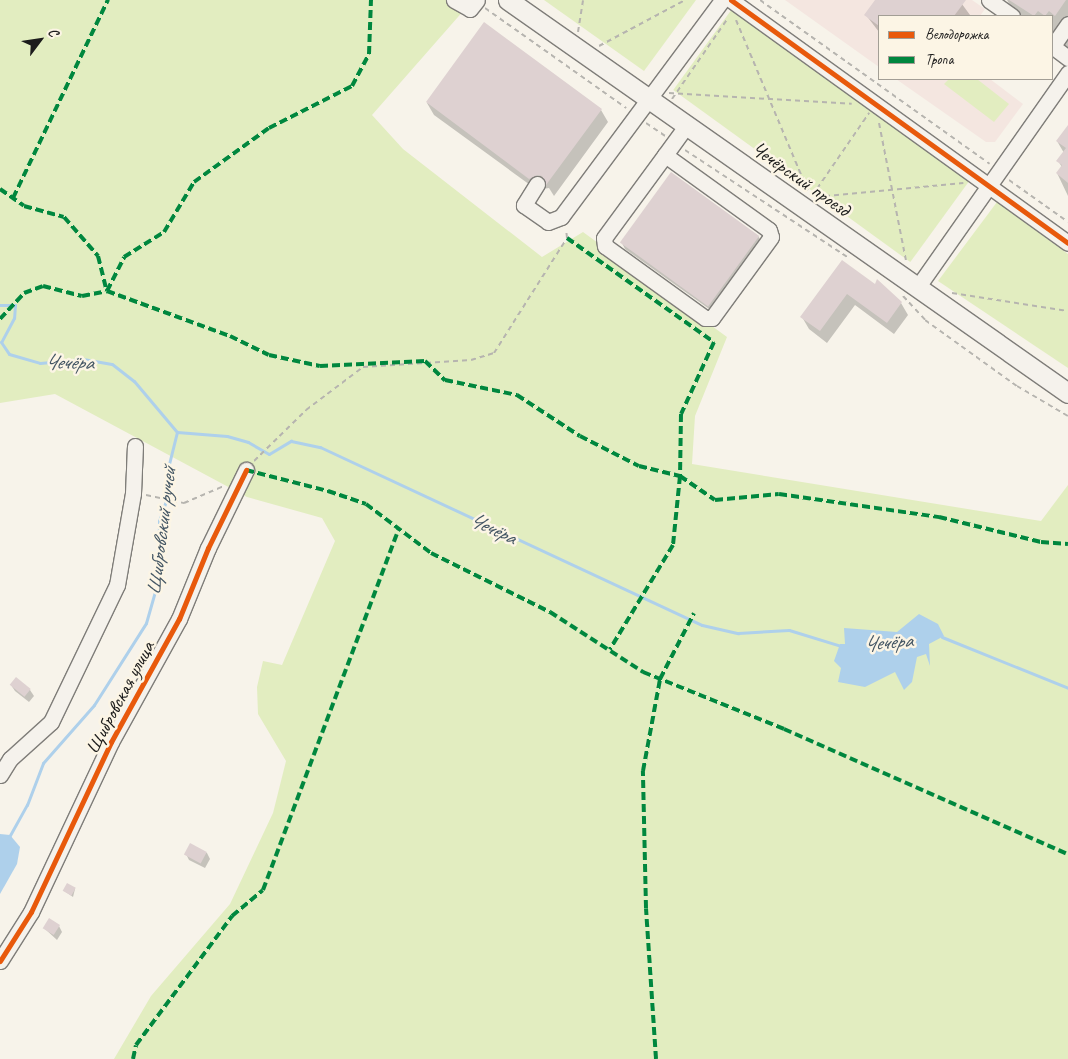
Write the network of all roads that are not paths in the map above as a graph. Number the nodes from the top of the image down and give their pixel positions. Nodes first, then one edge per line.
1 (454, 0) edge
2 (508, 0) edge
3 (722, 0) edge
4 (731, 0) edge
5 (989, 0) edge
6 (476, 1) edge
7 (1011, 15) edge
8 (1068, 24) edge
9 (1053, 45) edge
10 (1053, 47) edge
11 (1068, 58) edge
12 (1068, 73) edge
13 (648, 99) junction
14 (686, 126) junction
15 (670, 149) junction
16 (983, 182) junction
17 (537, 184) dead end
18 (1068, 243) edge
19 (909, 292) junction
20 (1068, 393) edge
21 (135, 446) dead end
22 (250, 465) road end
23 (0, 775) edge
24 (0, 961) edge

1 - 6 street
2 - 13 main road, Чечёрский проезд
3 - 13 street
4 - 16 street
5 - 7 street
8 - 9 street
10 - 11 street
12 - 16 street
13 - 14 main road, Чечёрский проезд
13 - 17 street
14 - 15 street
14 - 19 main road, Чечёрский проезд
15 - 15 street
16 - 18 street
16 - 19 street
19 - 20 main road, Чечёрский проезд
21 - 23 street
22 - 24 street, Щибровская улица

